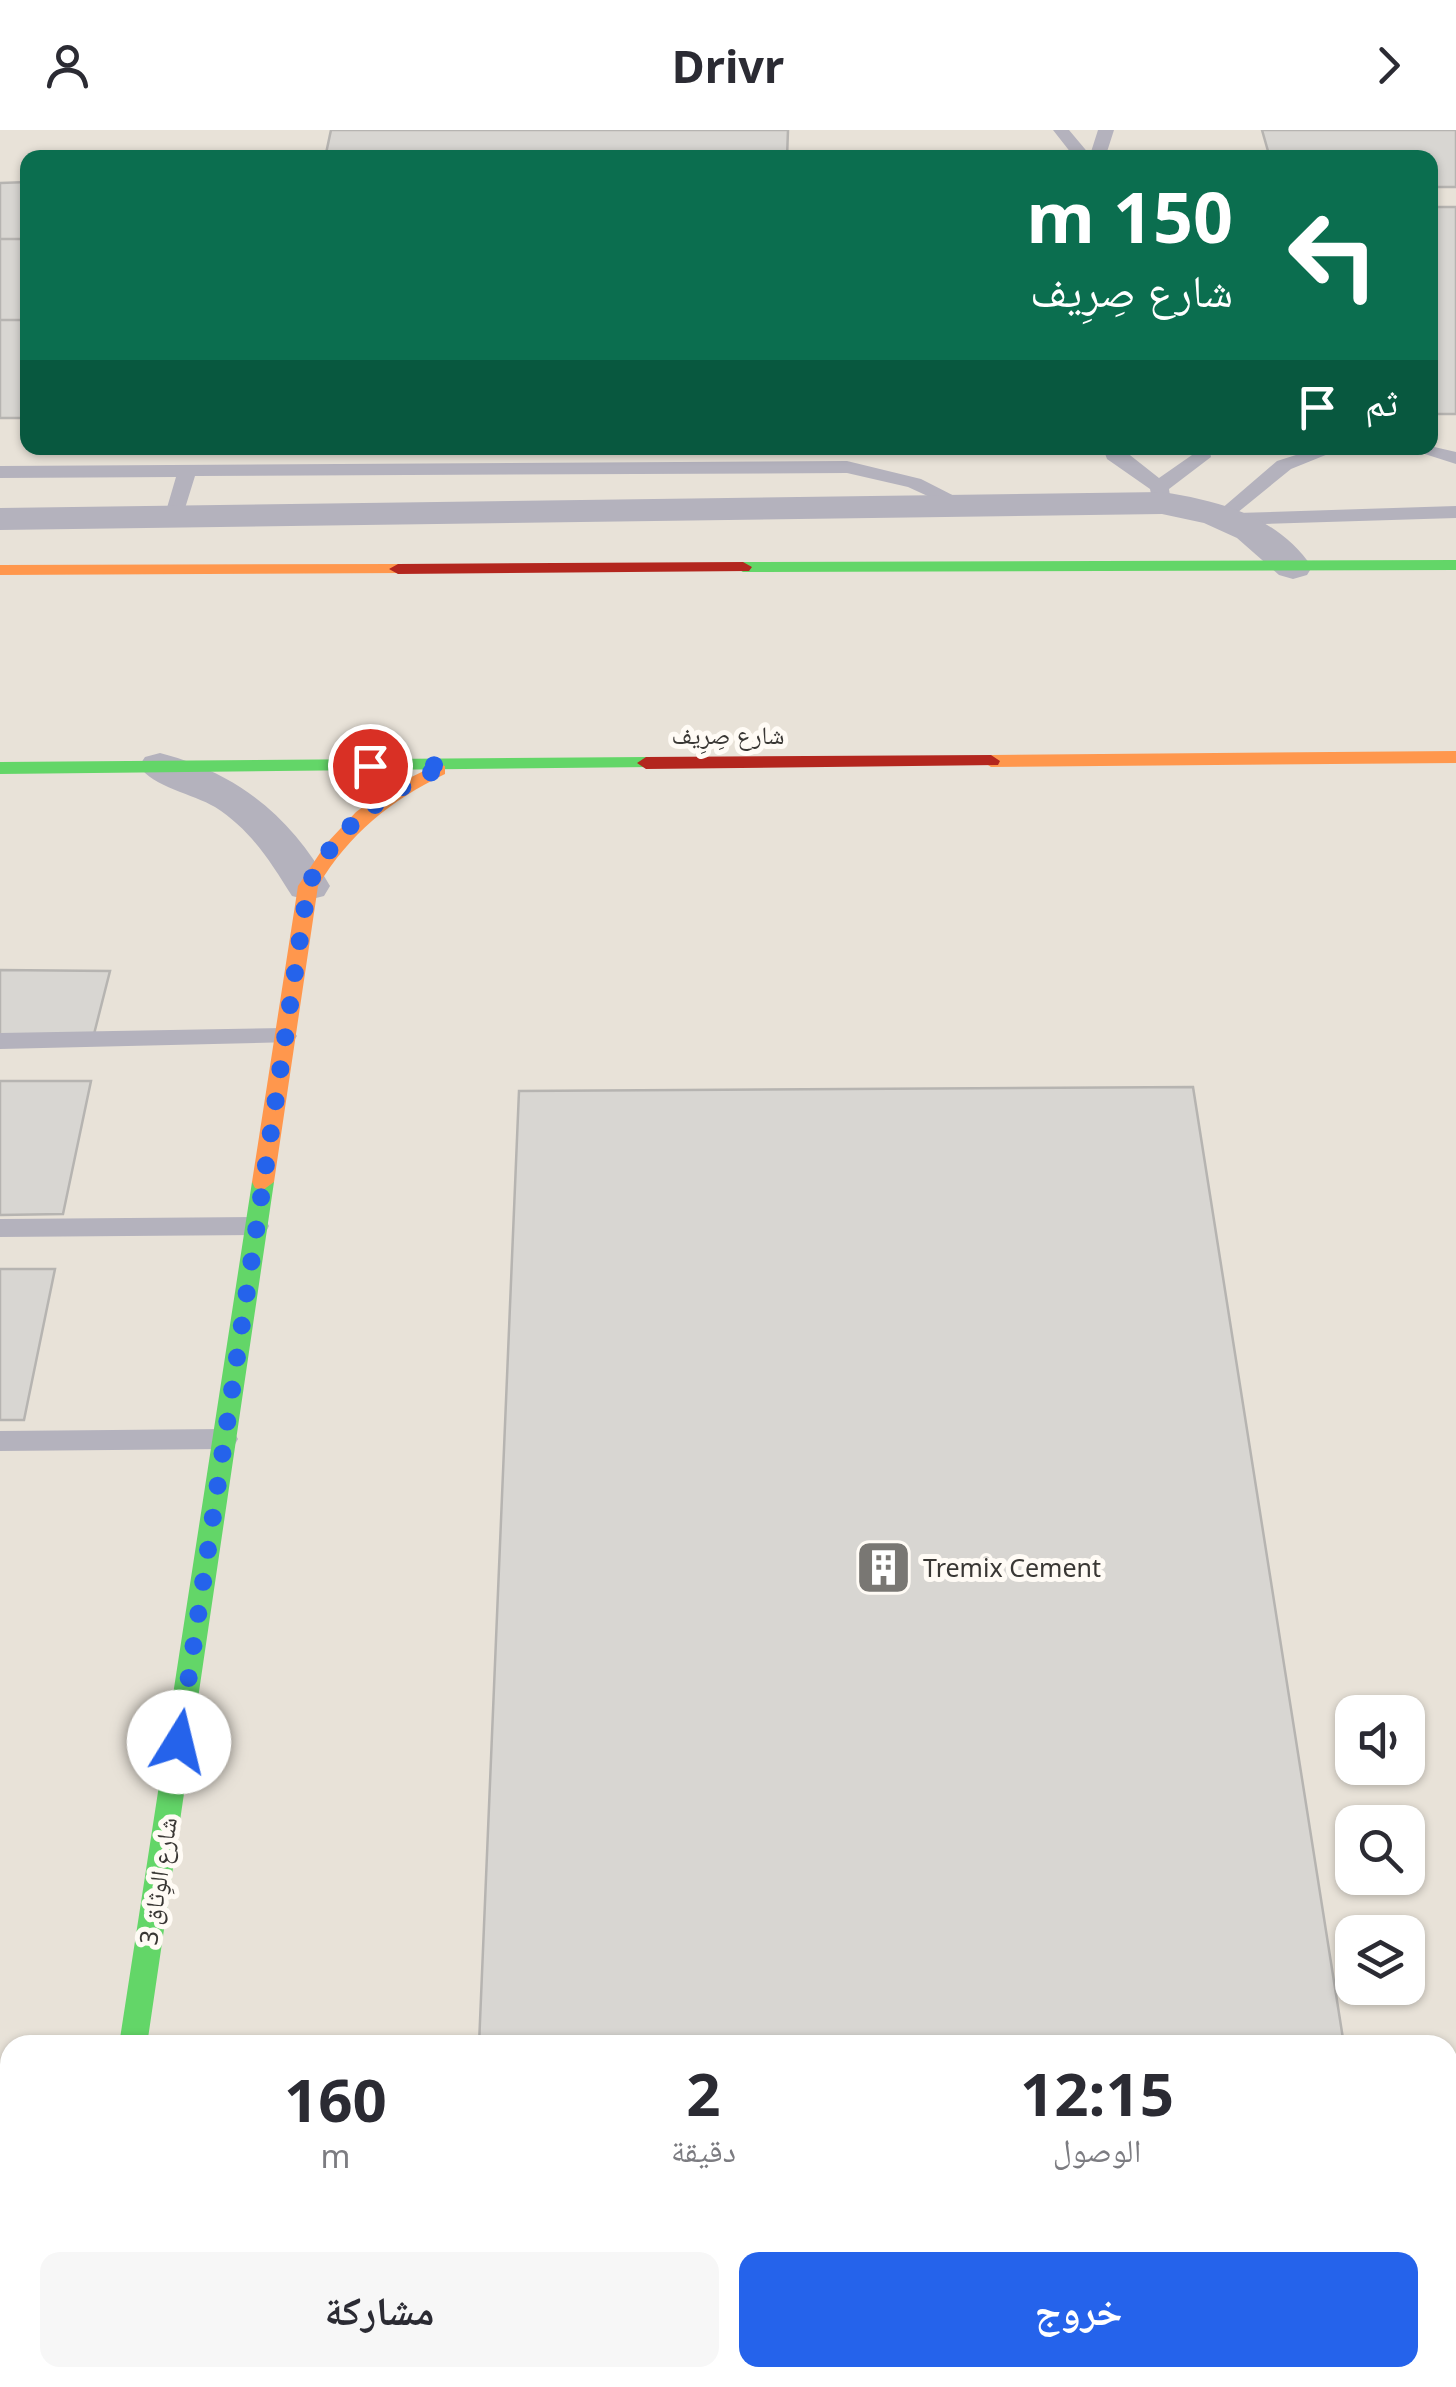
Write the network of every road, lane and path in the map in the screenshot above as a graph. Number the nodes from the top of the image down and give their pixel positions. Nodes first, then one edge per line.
1 (1061, 130) edge
2 (1077, 150) edge
3 (1114, 455) edge
4 (1202, 455) edge
5 (1313, 455) edge
6 (0, 472) edge
7 (188, 472) junction
8 (1160, 495) junction
9 (963, 505) junction
10 (1456, 512) edge
11 (1227, 517) junction
12 (173, 518) junction
13 (0, 519) edge
14 (1456, 565) edge
15 (1293, 567) junction
16 (0, 570) edge
17 (1456, 757) edge
18 (448, 765) junction
19 (160, 766) junction
20 (0, 768) edge
21 (308, 886) junction
22 (285, 1036) junction
23 (0, 1041) edge
24 (257, 1226) junction
25 (0, 1228) edge
26 (225, 1439) junction
27 (0, 1441) edge
28 (135, 2035) edge

1 - 2 lane
3 - 8 lane
4 - 8 lane
5 - 11 lane
6 - 7 lane
7 - 9 lane
7 - 12 lane
8 - 9 street
8 - 11 street
9 - 12 street
10 - 11 lane
11 - 15 street
12 - 13 street
14 - 15 street
15 - 16 street
17 - 18 street, شارع صِرِيف
18 - 19 street, شارع صِرِيف
18 - 21 street, شارع الوِثاق 3
19 - 20 street, شارع صِرِيف
19 - 21 street
21 - 22 street, شارع الوِثاق 3
22 - 23 lane
22 - 24 street, شارع الوِثاق 3
24 - 25 lane
24 - 26 street, شارع الوِثاق 3
26 - 27 lane
26 - 28 street, شارع الوِثاق 3

